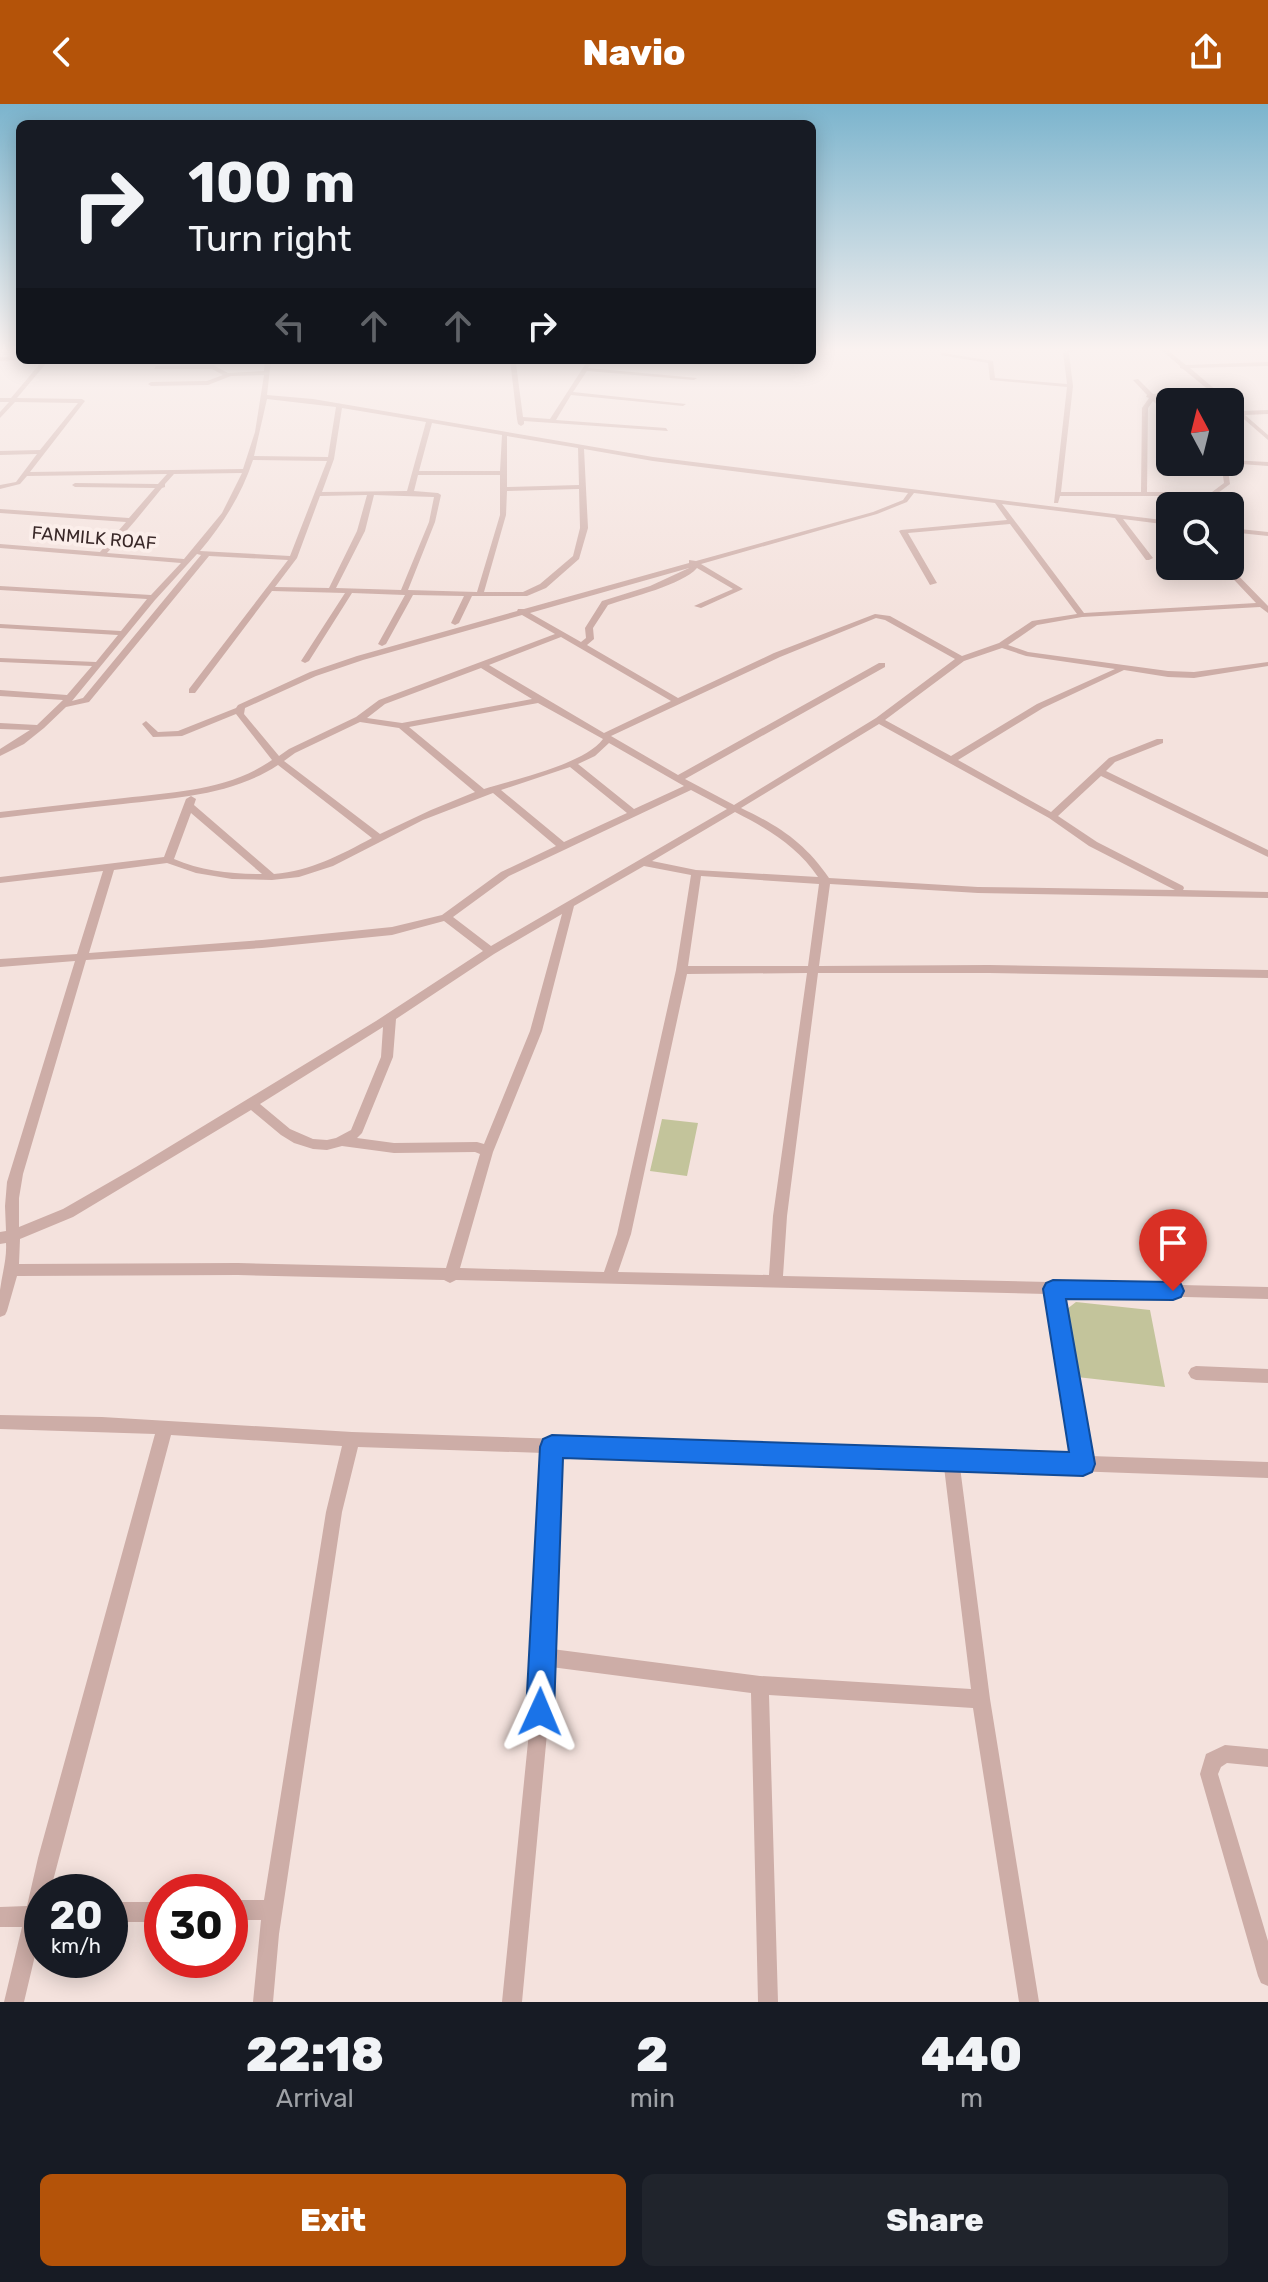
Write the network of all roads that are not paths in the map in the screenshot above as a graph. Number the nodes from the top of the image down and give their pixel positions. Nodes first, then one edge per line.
1 (53, 438) edge
2 (256, 438) edge
3 (334, 438) edge
4 (425, 438) edge
5 (504, 438) edge
6 (513, 438) edge
7 (1064, 438) edge
8 (1145, 438) edge
9 (522, 439) joint
10 (581, 448) junction
11 (42, 452) junction
12 (0, 453) edge
13 (250, 458) junction
14 (331, 459) junction
15 (1244, 463) edge
16 (1268, 464) edge
17 (246, 471) junction
18 (172, 472) junction
19 (417, 473) junction
20 (503, 473) junction
21 (26, 474) junction
22 (1226, 476) edge
23 (75, 485) dead end
24 (163, 486) junction
25 (0, 487) edge
26 (580, 487) junction
27 (503, 489) junction
28 (912, 492) junction
29 (371, 493) junction
30 (410, 493) junction
31 (318, 494) junction
32 (1057, 494) junction
33 (1144, 495) junction
34 (998, 503) junction
35 (1055, 509) junction
36 (0, 511) edge
37 (1117, 516) junction
38 (133, 520) junction
39 (1156, 521) edge
40 (1010, 522) junction
41 (1244, 531) edge
42 (1268, 534) edge
43 (0, 546) edge
44 (193, 553) junction
45 (207, 553) junction
46 (101, 555) junction
47 (293, 558) junction
48 (1149, 558) dead end
49 (184, 561) junction
50 (693, 564) junction
51 (1238, 580) edge
52 (933, 583) dead end
53 (0, 588) edge
54 (272, 589) junction
55 (331, 591) junction
56 (350, 591) junction
57 (406, 593) junction
58 (480, 594) junction
59 (468, 596) junction
60 (153, 597) junction
61 (698, 606) dead end
62 (1264, 608) edge
63 (521, 611) junction
64 (1082, 615) junction
65 (455, 623) dead end
66 (0, 626) edge
67 (122, 633) junction
68 (563, 634) junction
69 (382, 644) dead end
70 (582, 645) junction
71 (1002, 645) junction
72 (961, 659) junction
73 (0, 660) edge
74 (305, 661) dead end
75 (96, 664) junction
76 (1268, 664) edge
77 (483, 665) junction
78 (882, 665) dead end
79 (1122, 669) junction
80 (192, 691) dead end
81 (0, 693) edge
82 (538, 700) junction
83 (677, 701) junction
84 (64, 702) junction
85 (239, 710) junction
86 (359, 719) junction
87 (879, 720) junction
88 (146, 724) dead end
89 (0, 726) edge
90 (402, 726) junction
91 (38, 728) junction
92 (606, 737) junction
93 (1160, 741) dead end
94 (0, 753) edge
95 (277, 760) junction
96 (951, 760) junction
97 (571, 763) junction
98 (1099, 771) junction
99 (681, 777) junction
100 (691, 786) junction
101 (494, 789) junction
102 (192, 793) junction
103 (482, 793) junction
104 (189, 806) junction
105 (738, 807) junction
106 (633, 813) junction
107 (0, 815) edge
108 (1052, 816) junction
109 (379, 838) junction
110 (561, 845) junction
111 (1268, 854) edge
112 (168, 860) junction
113 (646, 863) junction
114 (109, 868) junction
115 (696, 873) junction
116 (272, 877) junction
117 (0, 880) edge
118 (825, 880) junction
119 (1187, 892) junction
120 (1268, 895) edge
121 (569, 906) junction
122 (446, 917) junction
123 (490, 951) junction
124 (80, 956) junction
125 (0, 963) edge
126 (682, 970) junction
127 (814, 970) junction
128 (1268, 974) edge
129 (390, 1017) junction
130 (251, 1102) junction
131 (341, 1141) junction
132 (487, 1152) junction
133 (7, 1237) edge
134 (11, 1270) junction
135 (450, 1277) junction
136 (609, 1277) junction
137 (776, 1280) junction
138 (1053, 1289) junction
139 (1268, 1293) edge
140 (0, 1311) edge
141 (1196, 1373) dead end
142 (1268, 1376) edge
143 (0, 1422) edge
144 (165, 1428) junction
145 (352, 1439) junction
146 (552, 1447) junction
147 (951, 1462) junction
148 (1083, 1464) junction
149 (1268, 1470) edge
150 (541, 1657) junction
151 (760, 1685) junction
152 (981, 1699) junction
153 (1268, 1758) edge
154 (49, 1874) edge
155 (248, 1910) edge
156 (273, 1910) junction
157 (24, 1916) edge
158 (0, 1917) edge
159 (24, 1966) edge
160 (1268, 1976) edge
161 (14, 2002) edge
162 (263, 2002) edge
163 (512, 2002) edge
164 (768, 2002) edge
165 (1029, 2002) edge

1 - 11 street
2 - 13 street
3 - 14 street
4 - 19 street
5 - 20 street
6 - 9 street
7 - 32 street
8 - 33 street
9 - 10 street
10 - 26 street
10 - 28 street
11 - 12 street
11 - 21 street
13 - 14 street
13 - 17 street
14 - 31 street
15 - 16 street
17 - 18 street
17 - 44 street
18 - 21 street
18 - 24 street
19 - 20 street
19 - 30 street
20 - 27 street
21 - 25 street
22 - 33 street
23 - 24 street
24 - 38 street
26 - 27 street
26 - 58 street
27 - 58 street
28 - 34 street
28 - 50 street
29 - 30 street
29 - 31 street
29 - 55 street
30 - 57 street
31 - 47 street
32 - 33 street
32 - 35 street
34 - 35 street
34 - 40 street
35 - 37 street
36 - 38 street
37 - 39 street
37 - 48 street
38 - 46 street
40 - 52 street
40 - 64 street
41 - 42 street
43 - 46 street, FANMILK ROAF
44 - 45 street
44 - 49 street
45 - 47 street
45 - 84 street
46 - 49 street, FANMILK ROAF
47 - 54 street
49 - 60 street
50 - 61 street
50 - 63 street
50 - 70 street
51 - 62 street
53 - 60 street
54 - 55 street
54 - 80 street
55 - 56 street
56 - 57 street
56 - 74 street
57 - 59 street
57 - 69 street
58 - 59 street
59 - 65 street
60 - 67 street
62 - 64 street
63 - 68 street
63 - 85 street
64 - 71 street
66 - 67 street
67 - 75 street
68 - 70 street
68 - 77 street
70 - 83 street
71 - 72 street
71 - 79 street
72 - 83 street
72 - 87 street
73 - 75 street
75 - 84 street
76 - 79 street
77 - 82 street
77 - 86 street
78 - 99 street
79 - 96 street
81 - 84 street
82 - 90 street
82 - 92 street
83 - 92 street
84 - 91 street
85 - 88 street
85 - 95 street
86 - 90 street
86 - 95 street
87 - 96 street
87 - 105 street
89 - 91 street
90 - 103 street
91 - 94 street
92 - 97 street
92 - 99 street
93 - 98 street
95 - 102 street
95 - 109 street
96 - 108 street
97 - 101 street
97 - 106 street
98 - 108 street
98 - 111 street
99 - 100 street
100 - 105 street
100 - 106 street
101 - 103 street
101 - 110 street
102 - 104 street
102 - 107 street
103 - 109 street
104 - 112 street
104 - 116 street
105 - 113 street
105 - 118 street
106 - 110 street
108 - 119 street
109 - 116 street
110 - 122 street
112 - 114 street
112 - 116 street
113 - 115 street
113 - 121 street
114 - 117 street
114 - 124 street
115 - 118 street
115 - 126 street
118 - 119 street
118 - 127 street
119 - 120 street
121 - 123 street
121 - 132 street
122 - 123 street
122 - 124 street
123 - 129 street
124 - 125 street
124 - 133 street
126 - 127 street
126 - 136 street
127 - 128 street
127 - 137 street
129 - 130 street
129 - 131 street
130 - 131 street
130 - 133 street
131 - 132 street
132 - 135 street
133 - 134 street
134 - 135 street
134 - 140 street
135 - 136 street
136 - 137 street
137 - 138 street
138 - 139 street
138 - 148 street
141 - 142 street
143 - 144 street
144 - 145 street
144 - 154 street
145 - 146 street
145 - 156 street
146 - 147 street
146 - 150 street
147 - 148 street
147 - 152 street
148 - 149 street
150 - 151 street
150 - 163 street
151 - 152 street
151 - 164 street
152 - 165 street
153 - 160 street
155 - 156 street
156 - 162 street
157 - 158 street
159 - 161 street

